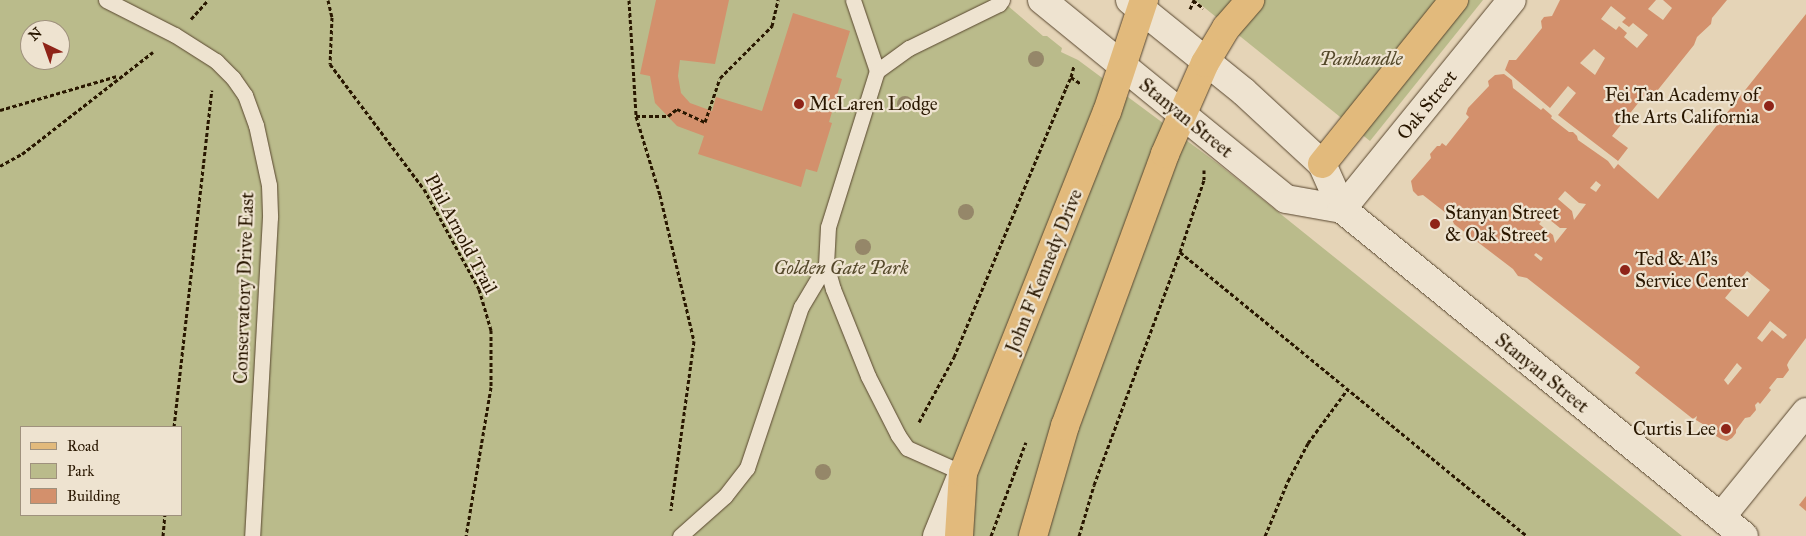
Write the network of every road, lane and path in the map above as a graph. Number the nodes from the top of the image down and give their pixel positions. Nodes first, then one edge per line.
1 (106, 0) edge
2 (208, 0) edge
3 (328, 0) edge
4 (629, 0) edge
5 (778, 0) edge
6 (853, 0) edge
7 (1002, 0) edge
8 (1042, 0) edge
9 (1193, 0) edge
10 (1250, 0) edge
11 (1454, 0) edge
12 (1512, 0) edge
13 (1138, 3) edge
14 (1203, 9) dead end
15 (187, 23) dead end
16 (159, 48) dead end
17 (1075, 60) dead end
18 (216, 61) junction
19 (1205, 62) junction
20 (1124, 68) junction
21 (877, 71) junction
22 (120, 75) junction
23 (1071, 77) junction
24 (1080, 82) dead end
25 (0, 110) edge
26 (1182, 114) junction
27 (636, 116) junction
28 (1322, 164) junction
29 (0, 166) edge
30 (1204, 170) dead end
31 (1342, 209) junction
32 (1180, 252) junction
33 (826, 266) junction
34 (1347, 390) junction
35 (1806, 412) edge
36 (918, 423) dead end
37 (174, 426) edge
38 (963, 473) junction
39 (671, 514) dead end
40 (165, 516) edge
41 (1721, 518) junction
42 (163, 536) edge
43 (252, 536) edge
44 (466, 536) edge
45 (680, 536) edge
46 (937, 536) edge
47 (959, 536) edge
48 (1034, 536) edge
49 (1079, 536) edge
50 (1265, 536) edge
51 (1527, 536) edge
52 (1744, 536) edge

1 - 18 lane, Conservatory Drive East
2 - 15 path
3 - 44 path, Phil Arnold Trail
4 - 27 path
5 - 27 path
6 - 21 lane
7 - 21 lane
8 - 20 main road, Stanyan Street
9 - 14 path
10 - 19 main road
11 - 28 main road
12 - 31 main road, Oak Street
13 - 19 main road, Stanyan Street
13 - 20 main road, John F Kennedy Drive
16 - 22 path
17 - 23 path
18 - 37 path
18 - 43 lane, Conservatory Drive East
19 - 26 main road
19 - 28 main road, Stanyan Street
20 - 26 main road, Stanyan Street
20 - 38 main road, John F Kennedy Drive
21 - 33 lane
22 - 25 path
22 - 29 path
23 - 24 path
23 - 36 path
26 - 31 main road, Stanyan Street
26 - 48 main road
27 - 39 path
28 - 31 main road, Stanyan Street
30 - 32 path
31 - 41 main road, Stanyan Street
32 - 34 path
32 - 49 path
33 - 38 lane
33 - 45 lane
34 - 50 path
34 - 51 path
35 - 41 main road
38 - 46 main road
38 - 47 main road, John F Kennedy Drive
40 - 42 path
41 - 52 main road, Stanyan Street

